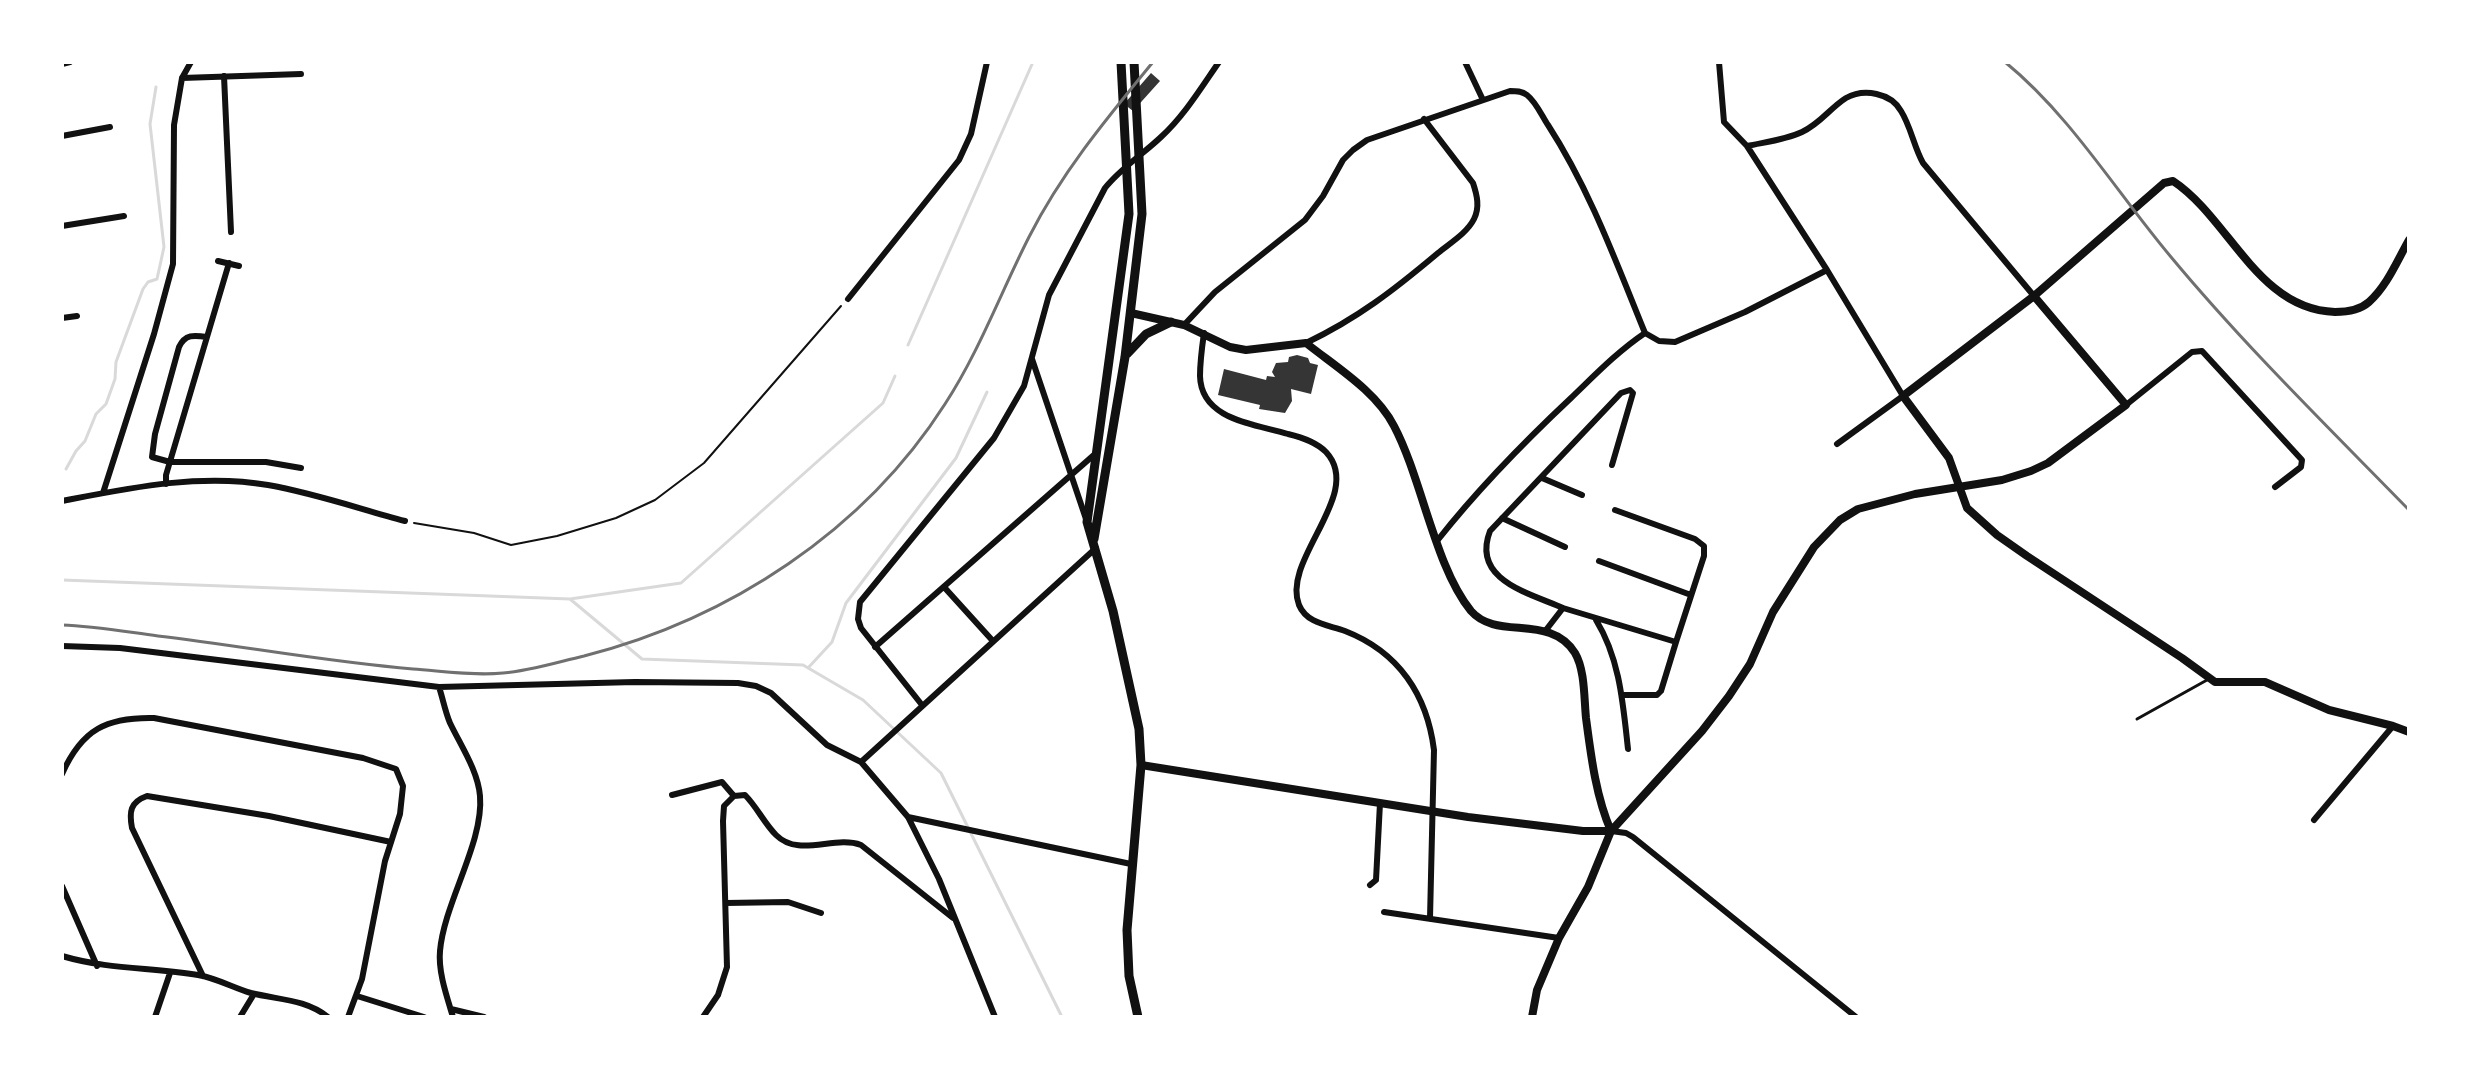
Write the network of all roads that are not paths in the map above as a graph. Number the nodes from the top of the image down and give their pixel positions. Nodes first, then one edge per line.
1 (70, 62) edge
2 (191, 62) edge
3 (987, 62) edge
4 (1121, 62) edge
5 (1134, 62) edge
6 (1219, 62) edge
7 (1465, 62) edge
8 (1719, 62) edge
9 (62, 64) edge
10 (301, 74) dead end
11 (224, 76) junction
12 (182, 78) junction
13 (1483, 100) junction
14 (1424, 119) junction
15 (110, 127) dead end
16 (62, 136) edge
17 (1747, 146) junction
18 (124, 216) dead end
19 (62, 226) edge
20 (231, 232) dead end
21 (2409, 240) edge
22 (218, 261) dead end
23 (229, 263) junction
24 (239, 266) dead end
25 (1827, 270) junction
26 (2034, 296) junction
27 (848, 299) road end
28 (1131, 313) junction
29 (77, 316) dead end
30 (62, 318) edge
31 (1171, 322) junction
32 (1184, 325) junction
33 (1204, 333) junction
34 (1645, 333) junction
35 (207, 337) junction
36 (1306, 343) junction
37 (1125, 357) junction
38 (1032, 359) junction
39 (1903, 396) junction
40 (2126, 405) junction
41 (1837, 444) dead end
42 (216, 453) dead end
43 (1095, 454) junction
44 (170, 462) junction
45 (214, 463) junction
46 (1612, 465) dead end
47 (301, 468) dead end
48 (1071, 475) junction
49 (1542, 478) junction
50 (166, 484) junction
51 (1959, 486) junction
52 (2275, 487) dead end
53 (103, 493) junction
54 (1582, 495) dead end
55 (62, 501) edge
56 (1615, 510) dead end
57 (1502, 518) junction
58 (405, 521) road end
59 (1087, 522) junction
60 (1437, 541) junction
61 (1095, 544) junction
62 (1565, 547) dead end
63 (1599, 561) dead end
64 (944, 587) junction
65 (1691, 595) junction
66 (1563, 608) junction
67 (1596, 620) junction
68 (1546, 630) junction
69 (992, 640) junction
70 (1676, 642) junction
71 (62, 646) edge
72 (875, 647) junction
73 (2209, 678) junction
74 (439, 687) junction
75 (1622, 695) junction
76 (922, 705) junction
77 (2137, 719) dead end
78 (2393, 726) junction
79 (2409, 732) edge
80 (1628, 749) dead end
81 (861, 762) junction
82 (1141, 765) junction
83 (62, 774) edge
84 (672, 795) dead end
85 (734, 796) junction
86 (1380, 803) junction
87 (1434, 812) junction
88 (908, 817) junction
89 (2314, 820) dead end
90 (1611, 831) junction
91 (391, 842) junction
92 (1131, 864) junction
93 (1370, 885) dead end
94 (62, 886) edge
95 (726, 903) junction
96 (1384, 912) dead end
97 (821, 913) dead end
98 (1430, 918) junction
99 (956, 920) junction
100 (1559, 938) junction
101 (62, 956) edge
102 (97, 966) junction
103 (170, 973) junction
104 (203, 976) junction
105 (254, 994) junction
106 (357, 996) junction
107 (452, 1013) edge
108 (155, 1017) edge
109 (240, 1017) edge
110 (328, 1017) edge
111 (348, 1017) edge
112 (424, 1017) edge
113 (484, 1017) edge
114 (703, 1017) edge
115 (995, 1017) edge
116 (1138, 1017) edge
117 (1532, 1017) edge
118 (1856, 1017) edge

1 - 9 street
2 - 12 street
3 - 27 street
4 - 43 main road
5 - 28 main road
6 - 38 street
7 - 13 street
8 - 17 street
10 - 11 street
11 - 12 street
11 - 20 street
12 - 53 street
13 - 14 street
13 - 34 street
14 - 32 street
14 - 36 street
15 - 16 street
17 - 25 street
17 - 26 street
18 - 19 street
21 - 26 street
22 - 23 street
23 - 24 street
23 - 35 street
25 - 34 street
25 - 39 street
26 - 39 street
26 - 40 street
28 - 31 street
28 - 37 main road
29 - 30 street
31 - 32 street
31 - 37 main road
32 - 33 street
33 - 36 street
33 - 87 street
34 - 60 street
35 - 44 street
35 - 44 street
36 - 60 street
37 - 61 main road
38 - 48 street
38 - 72 street
39 - 41 street
39 - 51 street
40 - 51 street
40 - 52 street
42 - 45 street
43 - 48 street
43 - 59 main road
44 - 45 street
44 - 50 street
45 - 47 street
46 - 49 street
48 - 59 street
48 - 64 street
49 - 54 street
49 - 57 street
50 - 53 street
50 - 58 street
51 - 73 street
51 - 90 street
53 - 55 street
56 - 65 street
57 - 62 street
57 - 66 street
59 - 61 main road
60 - 68 street
61 - 69 street
61 - 82 main road
63 - 65 street
64 - 69 street
64 - 72 street
65 - 70 street
66 - 67 street
66 - 68 street
67 - 70 street
67 - 75 street
68 - 90 street
69 - 76 street
70 - 75 street
71 - 74 street
72 - 76 street
73 - 77 lane
73 - 78 street
74 - 81 street
74 - 107 street
75 - 80 street
76 - 81 street
78 - 79 street
78 - 89 street
81 - 88 street
82 - 86 street
82 - 92 main road
83 - 91 street
84 - 85 street
85 - 95 street
85 - 99 street
86 - 87 street
86 - 93 street
87 - 90 street
87 - 98 street
88 - 92 street
88 - 99 street
90 - 100 street
90 - 118 street
91 - 104 street
91 - 106 street
92 - 116 main road
94 - 102 street
95 - 97 street
95 - 114 street
96 - 98 street
98 - 100 street
99 - 115 street
100 - 117 street
101 - 102 street
102 - 103 street
103 - 104 street
103 - 108 street
104 - 105 street
105 - 109 street
105 - 110 street
106 - 111 street
106 - 112 street
107 - 113 street

